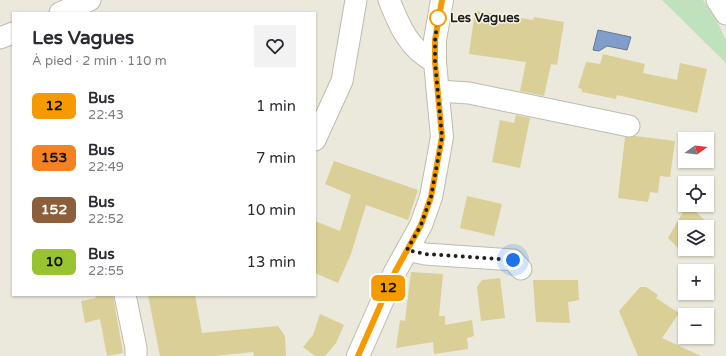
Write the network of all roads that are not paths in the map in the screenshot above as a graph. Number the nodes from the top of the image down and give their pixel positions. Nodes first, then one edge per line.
1 (90, 0) edge
2 (356, 0) edge
3 (389, 0) edge
4 (442, 0) edge
5 (717, 0) edge
6 (62, 12) edge
7 (726, 14) edge
8 (12, 33) edge
9 (0, 38) edge
10 (435, 62) junction
11 (438, 91) junction
12 (629, 126) dead end
13 (316, 138) edge
14 (407, 250) junction
15 (521, 269) dead end
16 (125, 296) edge
17 (136, 356) edge
18 (358, 356) edge

1 - 6 street
2 - 13 street
3 - 10 street
4 - 10 main road
5 - 7 street
8 - 9 street
10 - 11 main road
11 - 12 street
11 - 14 main road
14 - 15 street
14 - 18 main road
16 - 17 street

